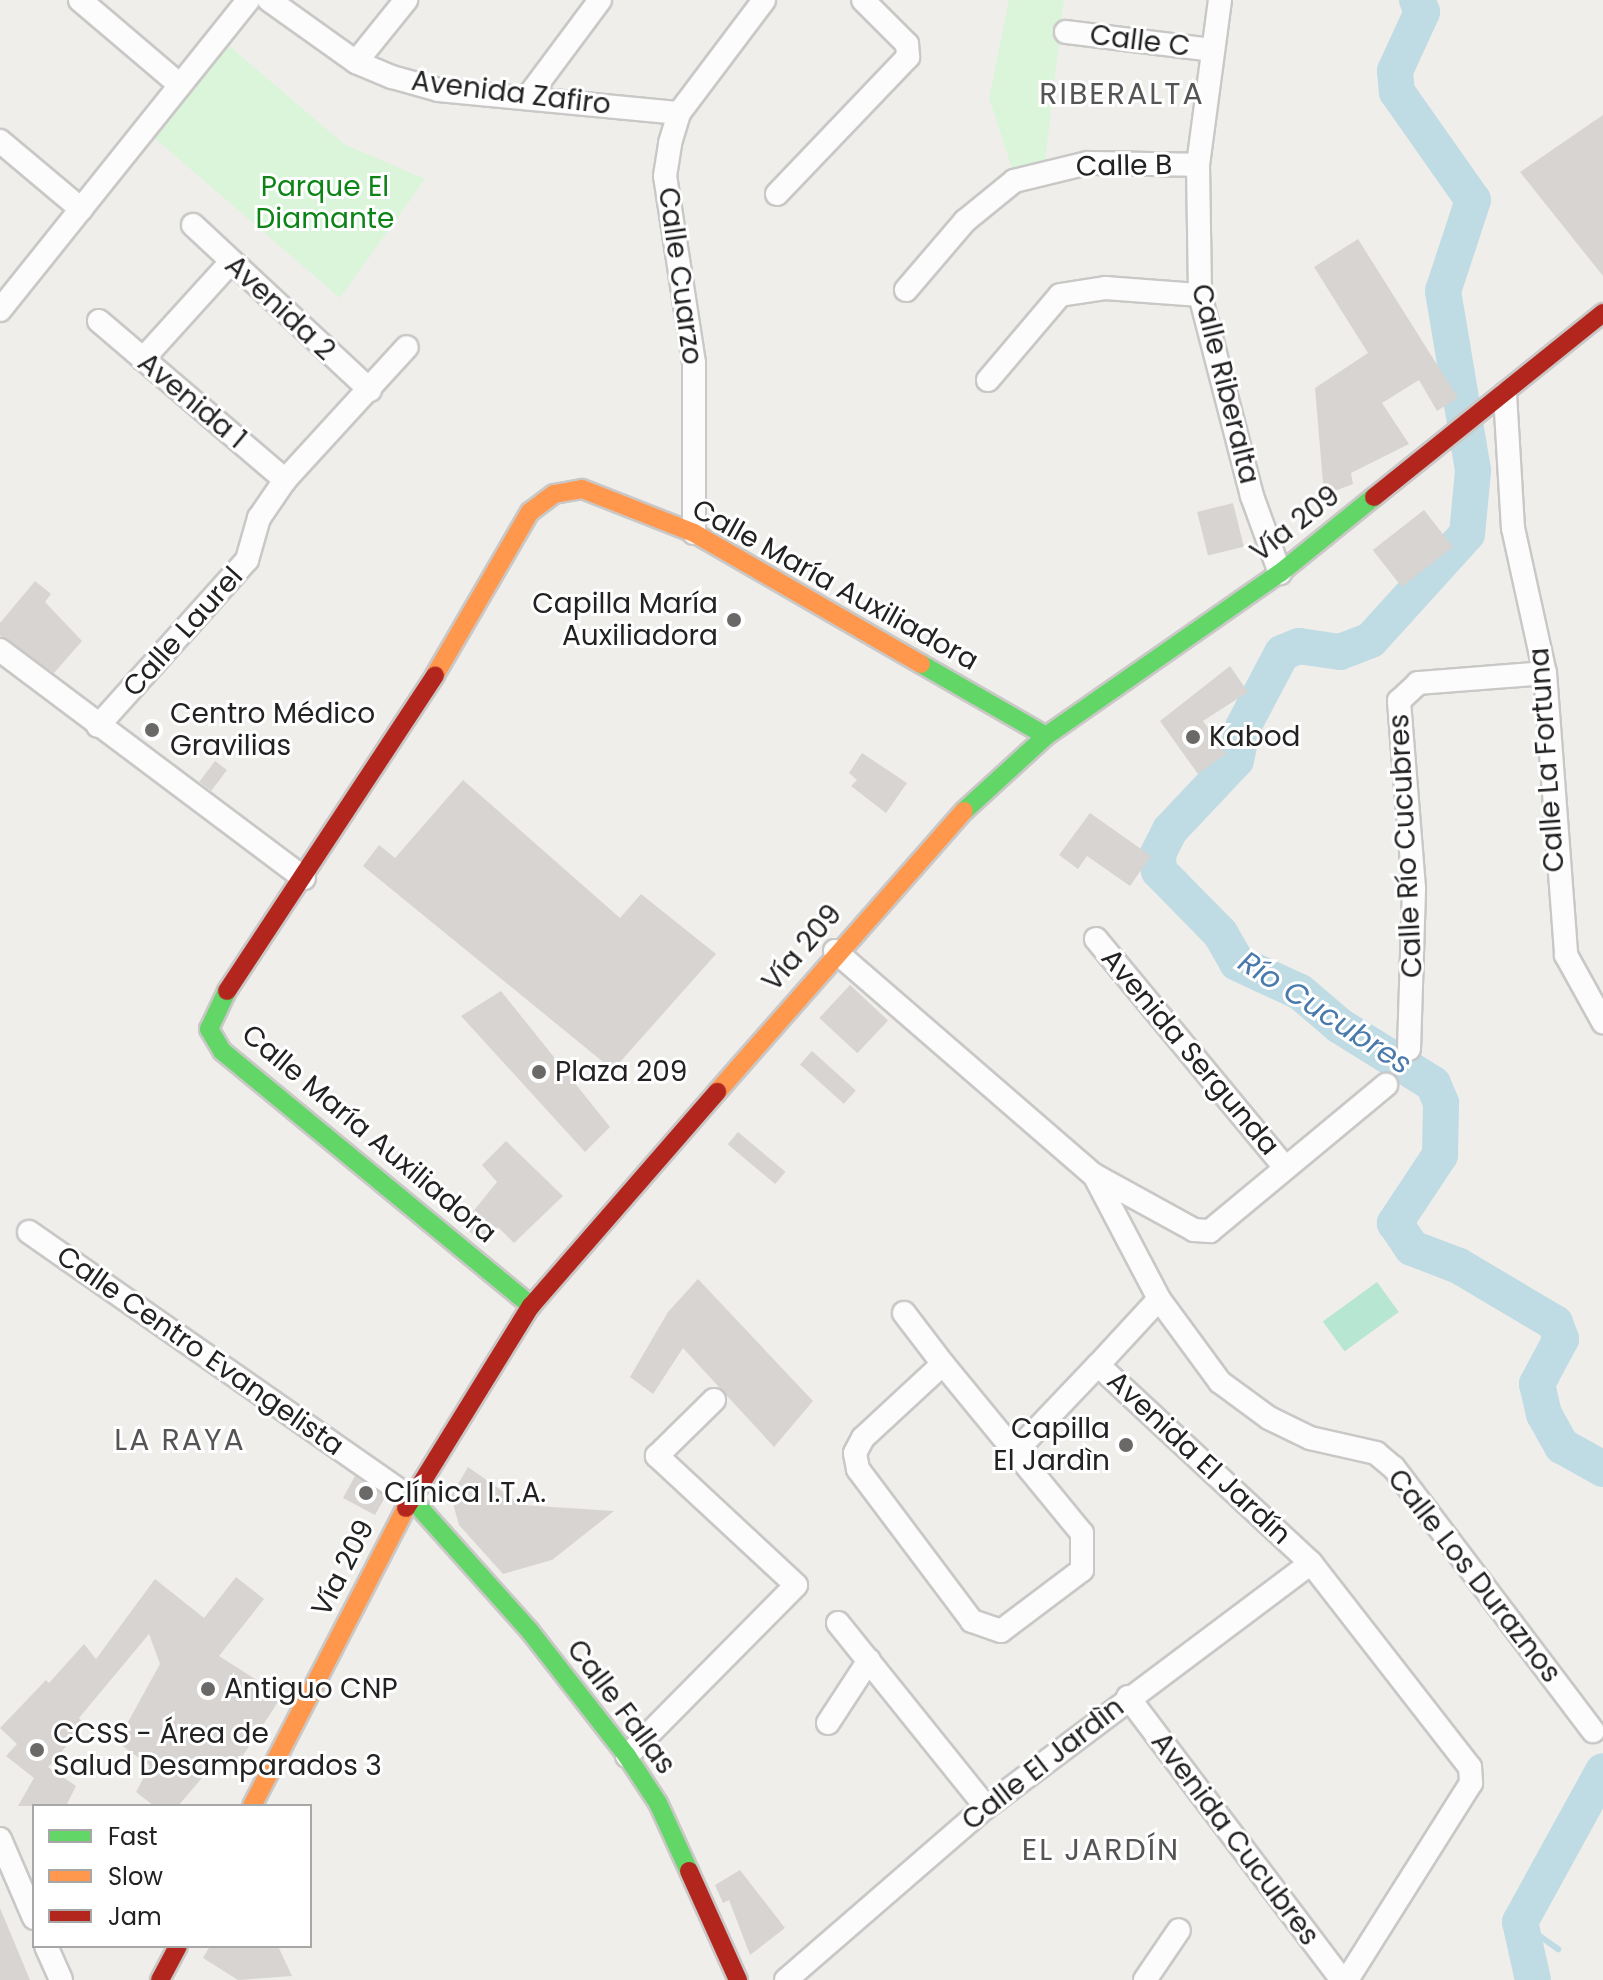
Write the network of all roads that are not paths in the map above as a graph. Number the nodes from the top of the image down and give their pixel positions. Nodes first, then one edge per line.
1 (80, 0) edge
2 (248, 0) edge
3 (269, 0) edge
4 (406, 0) edge
5 (600, 0) edge
6 (764, 0) edge
7 (863, 0) edge
8 (1220, 0) edge
9 (1066, 32) dead end
10 (1213, 50) junction
11 (356, 62) junction
12 (180, 85) junction
13 (527, 98) junction
14 (679, 113) junction
15 (0, 141) edge
16 (1198, 165) junction
17 (777, 194) dead end
18 (81, 209) junction
19 (193, 225) dead end
20 (230, 263) junction
21 (906, 290) dead end
22 (1200, 295) junction
23 (0, 310) edge
24 (1603, 313) edge
25 (99, 321) dead end
26 (407, 347) dead end
27 (143, 359) junction
28 (988, 380) dead end
29 (370, 390) junction
30 (1499, 399) junction
31 (285, 480) junction
32 (694, 533) junction
33 (1280, 573) junction
34 (0, 650) edge
35 (1545, 673) junction
36 (98, 726) junction
37 (1046, 736) junction
38 (304, 878) junction
39 (1096, 939) dead end
40 (835, 951) junction
41 (1603, 1022) edge
42 (1409, 1049) dead end
43 (1386, 1085) dead end
44 (1284, 1166) junction
45 (1094, 1175) junction
46 (29, 1232) dead end
47 (1159, 1299) junction
48 (531, 1306) junction
49 (904, 1313) dead end
50 (943, 1364) junction
51 (1098, 1365) junction
52 (714, 1400) dead end
53 (1016, 1451) junction
54 (411, 1498) junction
55 (1311, 1563) junction
56 (838, 1623) dead end
57 (869, 1660) junction
58 (1128, 1697) junction
59 (828, 1723) dead end
60 (1593, 1731) dead end
61 (627, 1756) junction
62 (253, 1804) edge
63 (986, 1807) junction
64 (0, 1839) edge
65 (32, 1913) edge
66 (1179, 1930) dead end
67 (47, 1948) edge
68 (177, 1948) edge
69 (61, 1980) edge
70 (160, 1980) edge
71 (738, 1980) edge
72 (786, 1980) edge
73 (1145, 1980) edge
74 (1345, 1980) edge

1 - 12 street
2 - 12 street
3 - 11 street, Avenida Zafiro
4 - 11 street
5 - 13 street
6 - 14 street, Calle Cuarzo
7 - 17 street
8 - 10 street, Calle Riberalta
9 - 10 street, Calle C
10 - 16 street, Calle Riberalta
11 - 13 street, Avenida Zafiro
12 - 18 street
13 - 14 street, Avenida Zafiro
14 - 32 street, Calle Cuarzo
15 - 18 street
16 - 21 street, Calle B
16 - 22 street, Calle Riberalta
18 - 23 street
19 - 20 street, Avenida 2
20 - 27 street
20 - 29 street, Avenida 2
22 - 28 street
22 - 33 street, Calle Riberalta
24 - 30 street, Vía 209
25 - 27 street, Avenida 1
26 - 29 street, Calle Laurel
27 - 31 street, Avenida 1
29 - 31 street, Calle Laurel
30 - 33 street, Vía 209
30 - 35 street, Calle La Fortuna
31 - 36 street, Calle Laurel
32 - 37 street, Calle María Auxiliadora
32 - 38 street, Calle María Auxiliadora
33 - 37 street, Vía 209
34 - 36 street
35 - 41 street, Calle La Fortuna
35 - 42 street, Calle Río Cucubres
36 - 38 street
37 - 40 street, Vía 209
38 - 48 street, Calle María Auxiliadora
39 - 44 street, Avenida Sergunda
40 - 45 street
40 - 48 street, Vía 209
43 - 44 street
44 - 45 street
45 - 47 street
46 - 54 street, Calle Centro Evangelista
47 - 51 street, Avenida El Jardín
47 - 60 street, Calle Los Duraznos
48 - 54 street, Vía 209
49 - 50 street
50 - 53 street
50 - 53 street
51 - 53 street
51 - 55 street, Avenida El Jardín
52 - 61 street
54 - 61 street, Calle Fallas
54 - 62 street, Vía 209
55 - 58 street, Calle El Jardìn
55 - 74 street, Avenida El Jardín
56 - 57 street
57 - 59 street
57 - 63 street
58 - 63 street, Calle El Jardìn
58 - 74 street, Avenida Cucubres
61 - 71 street, Calle Fallas
63 - 72 street, Calle El Jardìn
64 - 65 street
66 - 73 street
67 - 69 street
68 - 70 street

